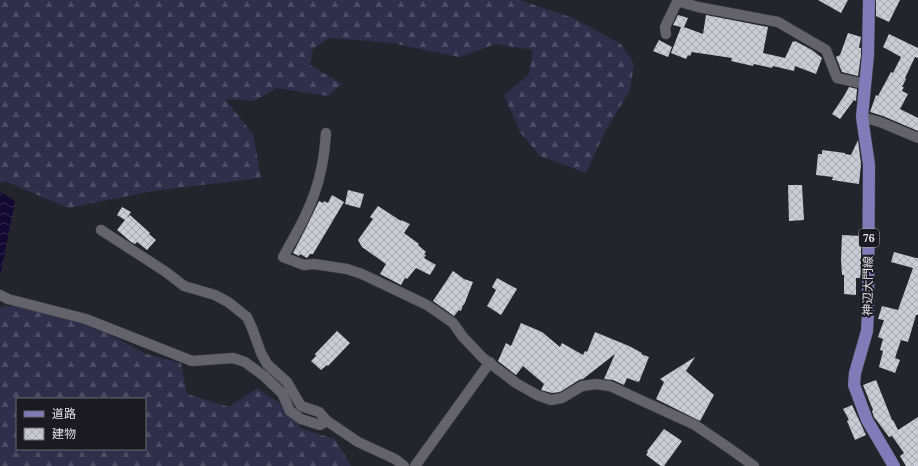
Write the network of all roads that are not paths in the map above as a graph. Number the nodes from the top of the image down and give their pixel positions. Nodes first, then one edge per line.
1 (678, 0) edge
2 (869, 0) edge
3 (666, 34) dead end
4 (865, 84) junction
5 (862, 117) junction
6 (326, 133) dead end
7 (918, 138) edge
8 (101, 230) dead end
9 (0, 295) edge
10 (490, 362) junction
11 (327, 421) junction
12 (404, 466) edge
13 (415, 466) edge
14 (754, 466) edge
15 (894, 466) edge

1 - 3 street
1 - 4 street
2 - 4 main road, 神辺大門線 / 76
4 - 5 main road, 神辺大門線 / 76
5 - 7 street
5 - 15 main road, 神辺大門線 / 76
6 - 10 street
8 - 11 street
9 - 11 street
10 - 13 street
10 - 14 street
11 - 12 street

